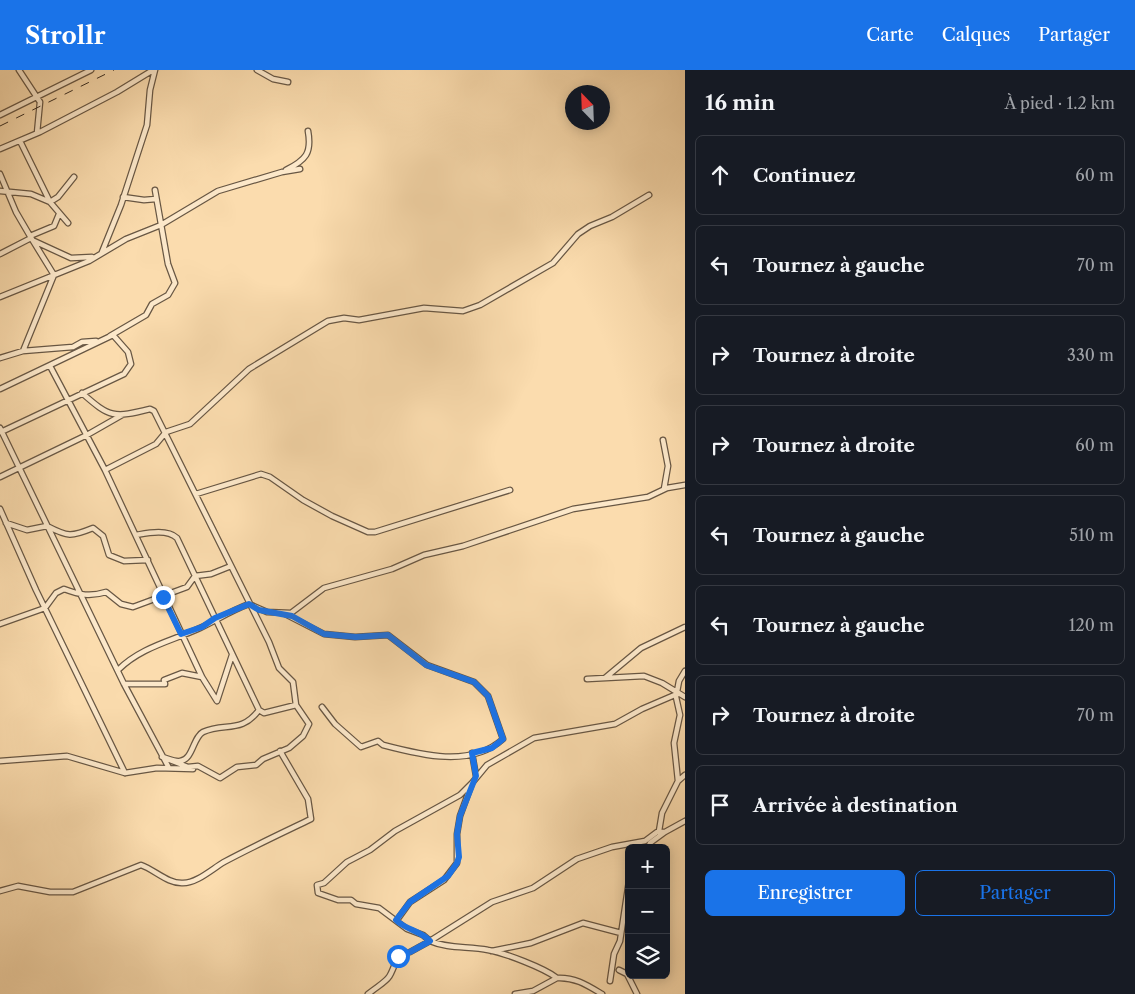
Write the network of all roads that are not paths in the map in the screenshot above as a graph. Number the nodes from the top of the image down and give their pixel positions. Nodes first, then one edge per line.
1 (19, 70) edge
2 (91, 70) edge
3 (154, 70) edge
4 (257, 70) edge
5 (288, 82) dead end
6 (37, 97) junction
7 (0, 115) edge
8 (308, 131) dead end
9 (37, 133) junction
10 (20, 141) junction
11 (0, 150) edge
12 (300, 169) dead end
13 (282, 172) junction
14 (0, 174) edge
15 (74, 177) dead end
16 (8, 190) junction
17 (155, 190) dead end
18 (0, 191) edge
19 (649, 195) dead end
20 (123, 197) junction
21 (156, 199) junction
22 (50, 202) junction
23 (59, 214) junction
24 (68, 223) dead end
25 (161, 225) junction
26 (31, 238) junction
27 (1, 252) edge
28 (102, 252) junction
29 (96, 256) junction
30 (54, 275) junction
31 (0, 297) edge
32 (113, 335) junction
33 (23, 351) junction
34 (0, 358) edge
35 (50, 366) junction
36 (0, 389) edge
37 (82, 393) junction
38 (68, 401) junction
39 (123, 414) junction
40 (1, 431) edge
41 (166, 432) junction
42 (87, 436) junction
43 (662, 440) dead end
44 (20, 469) junction
45 (105, 470) junction
46 (0, 477) edge
47 (685, 485) edge
48 (510, 490) dead end
49 (663, 490) junction
50 (196, 494) junction
51 (0, 509) edge
52 (6, 523) junction
53 (47, 526) junction
54 (136, 534) junction
55 (148, 560) junction
56 (232, 566) junction
57 (195, 576) junction
58 (81, 595) junction
59 (163, 597) junction
60 (249, 604) junction
61 (44, 608) junction
62 (284, 613) junction
63 (215, 618) junction
64 (0, 624) edge
65 (685, 627) edge
66 (181, 634) junction
67 (232, 655) junction
68 (118, 670) junction
69 (685, 671) edge
70 (202, 677) junction
71 (604, 678) junction
72 (587, 679) dead end
73 (124, 684) junction
74 (677, 694) junction
75 (685, 697) edge
76 (296, 705) junction
77 (322, 707) dead end
78 (259, 710) junction
79 (280, 751) junction
80 (472, 753) junction
81 (162, 756) junction
82 (0, 761) edge
83 (170, 768) junction
84 (202, 768) junction
85 (125, 773) junction
86 (685, 774) edge
87 (476, 776) junction
88 (678, 781) junction
89 (472, 783) junction
90 (685, 821) edge
91 (660, 831) junction
92 (666, 832) junction
93 (650, 844) edge
94 (628, 889) edge
95 (0, 891) edge
96 (396, 920) junction
97 (621, 933) junction
98 (430, 941) junction
99 (492, 951) junction
100 (619, 970) dead end
101 (558, 978) junction
102 (610, 981) dead end
103 (368, 994) edge
104 (515, 994) edge
105 (602, 994) edge
106 (637, 994) edge

1 - 6 street
2 - 6 street
3 - 9 street
3 - 20 street
4 - 5 street
6 - 7 street
6 - 9 street
8 - 13 street
9 - 10 street
10 - 11 street
10 - 22 street
12 - 13 street
13 - 25 street
14 - 16 street
15 - 22 street
16 - 18 street
16 - 22 street
16 - 26 street
17 - 21 street
19 - 41 street
20 - 21 street
20 - 28 street
21 - 25 street
22 - 23 street
23 - 24 street
23 - 26 street
25 - 28 street
25 - 32 street
26 - 27 street
26 - 29 street
26 - 30 street
28 - 29 street
29 - 30 street
30 - 31 street
30 - 33 street
32 - 33 street
32 - 35 street
32 - 37 street
33 - 34 street
35 - 36 street
35 - 38 street
37 - 38 street
37 - 39 street
38 - 40 street
38 - 42 street
39 - 41 street
39 - 42 street
40 - 44 street
41 - 45 street
41 - 50 street
42 - 44 street
42 - 45 street
43 - 49 street
44 - 46 street
44 - 53 street
45 - 54 street
47 - 49 street
48 - 50 street
49 - 62 street
50 - 56 street
51 - 52 street
52 - 53 street
52 - 61 street
53 - 55 street
53 - 58 street
54 - 55 street
54 - 57 street
55 - 59 street
56 - 57 street
56 - 60 street
57 - 59 street
57 - 63 street
58 - 59 street
58 - 61 street
58 - 68 street
59 - 66 street
60 - 62 street
60 - 63 street
60 - 76 street
61 - 64 street
61 - 85 street
62 - 80 street
63 - 66 street
63 - 67 street
65 - 71 street
66 - 68 street
66 - 70 street
67 - 70 street
67 - 78 street
68 - 73 street
69 - 74 street
70 - 73 street
71 - 72 street
71 - 74 street
73 - 81 street
74 - 75 street
74 - 87 street
74 - 88 street
76 - 78 street
76 - 79 street
77 - 80 street
78 - 81 street
79 - 84 street
79 - 95 street
80 - 87 street
81 - 83 street
81 - 84 street
82 - 85 street
83 - 84 street
83 - 85 street
86 - 88 street
87 - 89 street
88 - 91 street
89 - 96 street
89 - 96 street
90 - 92 street
91 - 92 street
91 - 98 street
92 - 93 street
94 - 97 street
96 - 98 street
97 - 99 street
97 - 102 street
98 - 99 street
98 - 103 street
99 - 101 street
100 - 106 street
101 - 104 street
101 - 105 street

